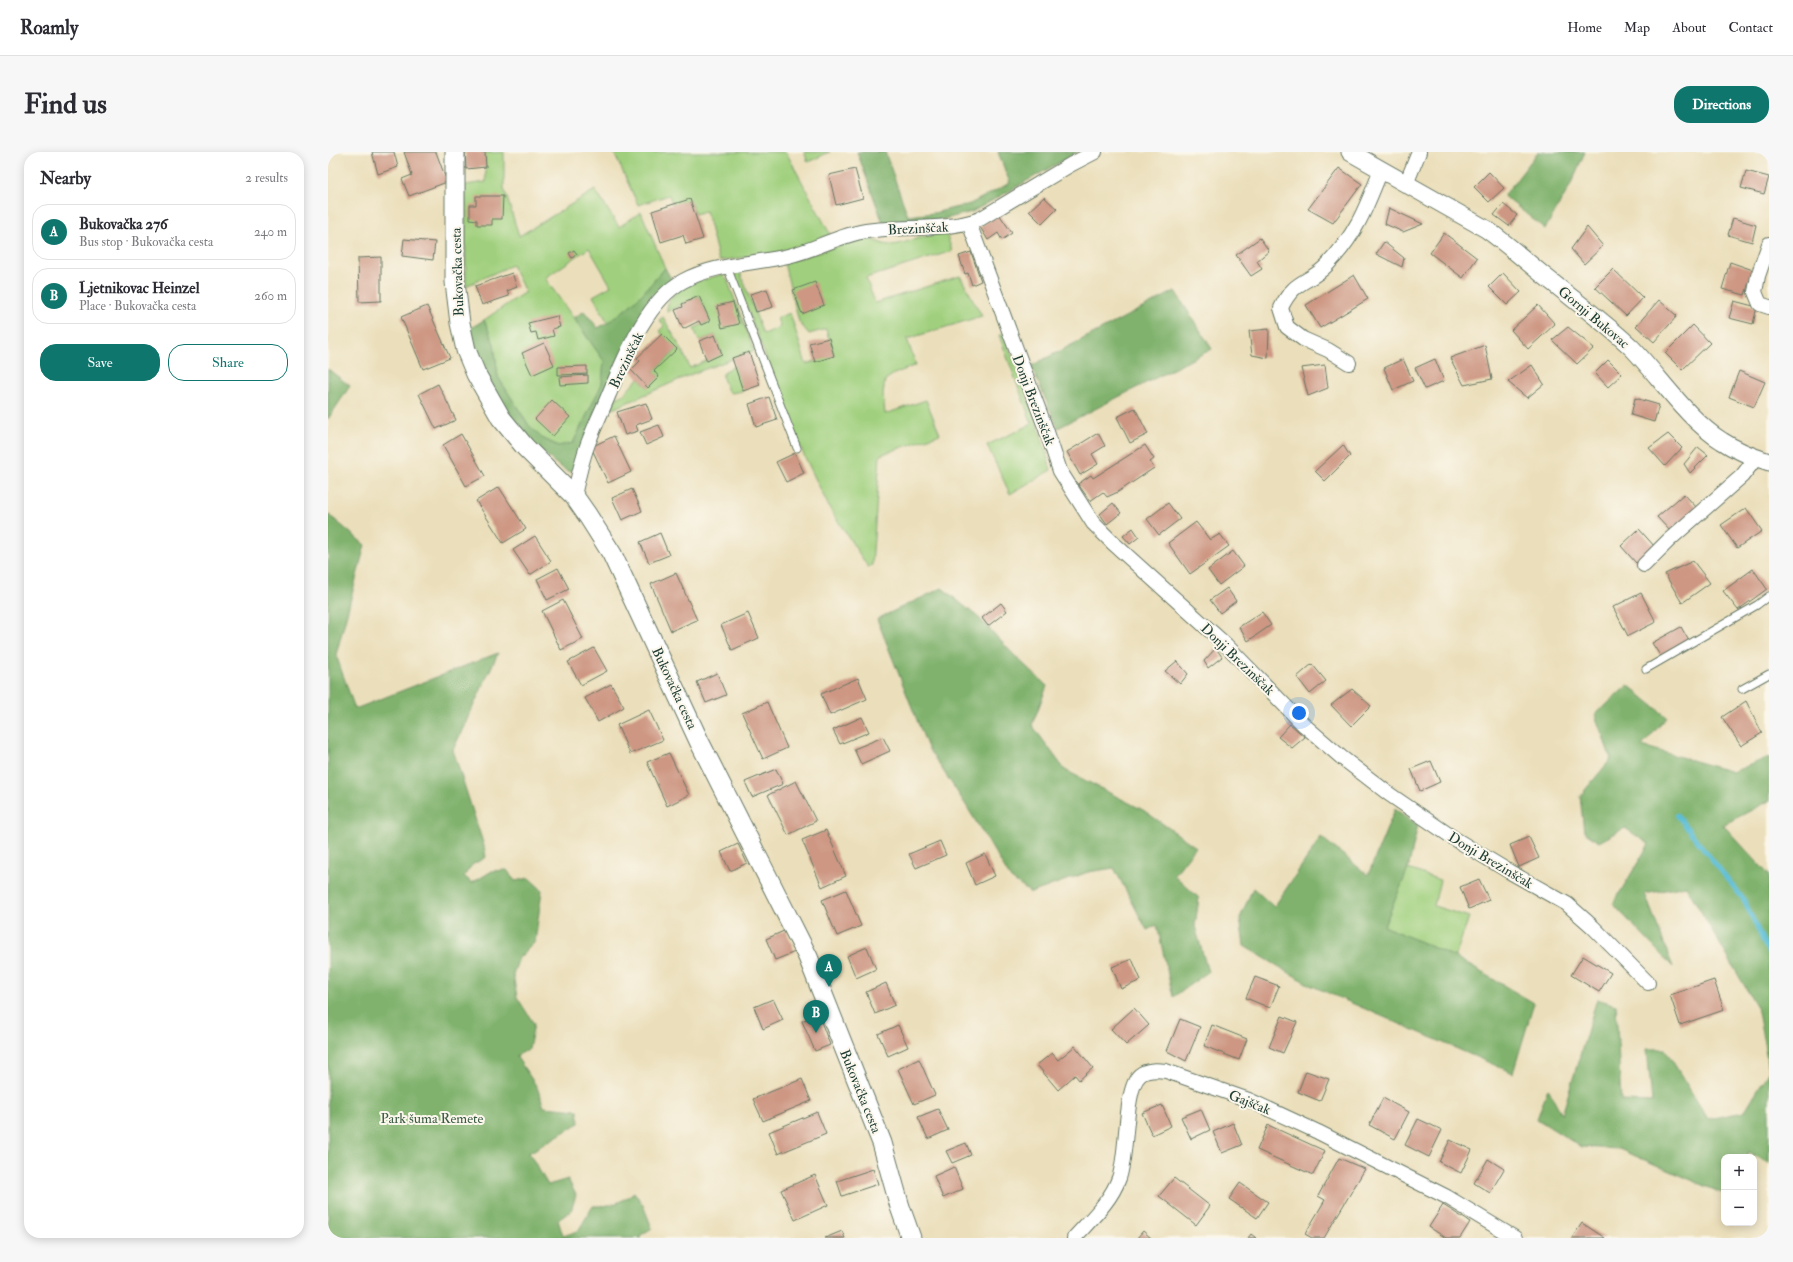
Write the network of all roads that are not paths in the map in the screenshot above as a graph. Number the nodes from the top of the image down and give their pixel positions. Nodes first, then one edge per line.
1 (454, 152) edge
2 (1095, 152) edge
3 (1350, 152) edge
4 (1419, 152) edge
5 (1381, 170) junction
6 (1406, 184) junction
7 (969, 223) junction
8 (1769, 244) edge
9 (727, 267) junction
10 (1769, 307) edge
11 (1349, 363) dead end
12 (797, 448) dead end
13 (1762, 460) edge
14 (574, 496) junction
15 (1644, 565) dead end
16 (1769, 596) edge
17 (1646, 669) dead end
18 (1769, 674) edge
19 (1742, 689) dead end
20 (1648, 983) dead end
21 (911, 1238) edge
22 (1074, 1238) edge
23 (1515, 1238) edge

1 - 14 main road, Bukovačka cesta
2 - 7 street, Brezinščak
3 - 5 street, Gornji Bukovac
4 - 6 street
5 - 6 street, Gornji Bukovac
5 - 11 street
6 - 13 street, Gornji Bukovac
7 - 9 street, Brezinščak
7 - 20 street, Donji Brezinščak
8 - 10 street
9 - 12 lane
9 - 14 street, Brezinščak
13 - 15 street
14 - 21 main road, Bukovačka cesta
16 - 17 lane
18 - 19 lane
22 - 23 street, Gajščak

